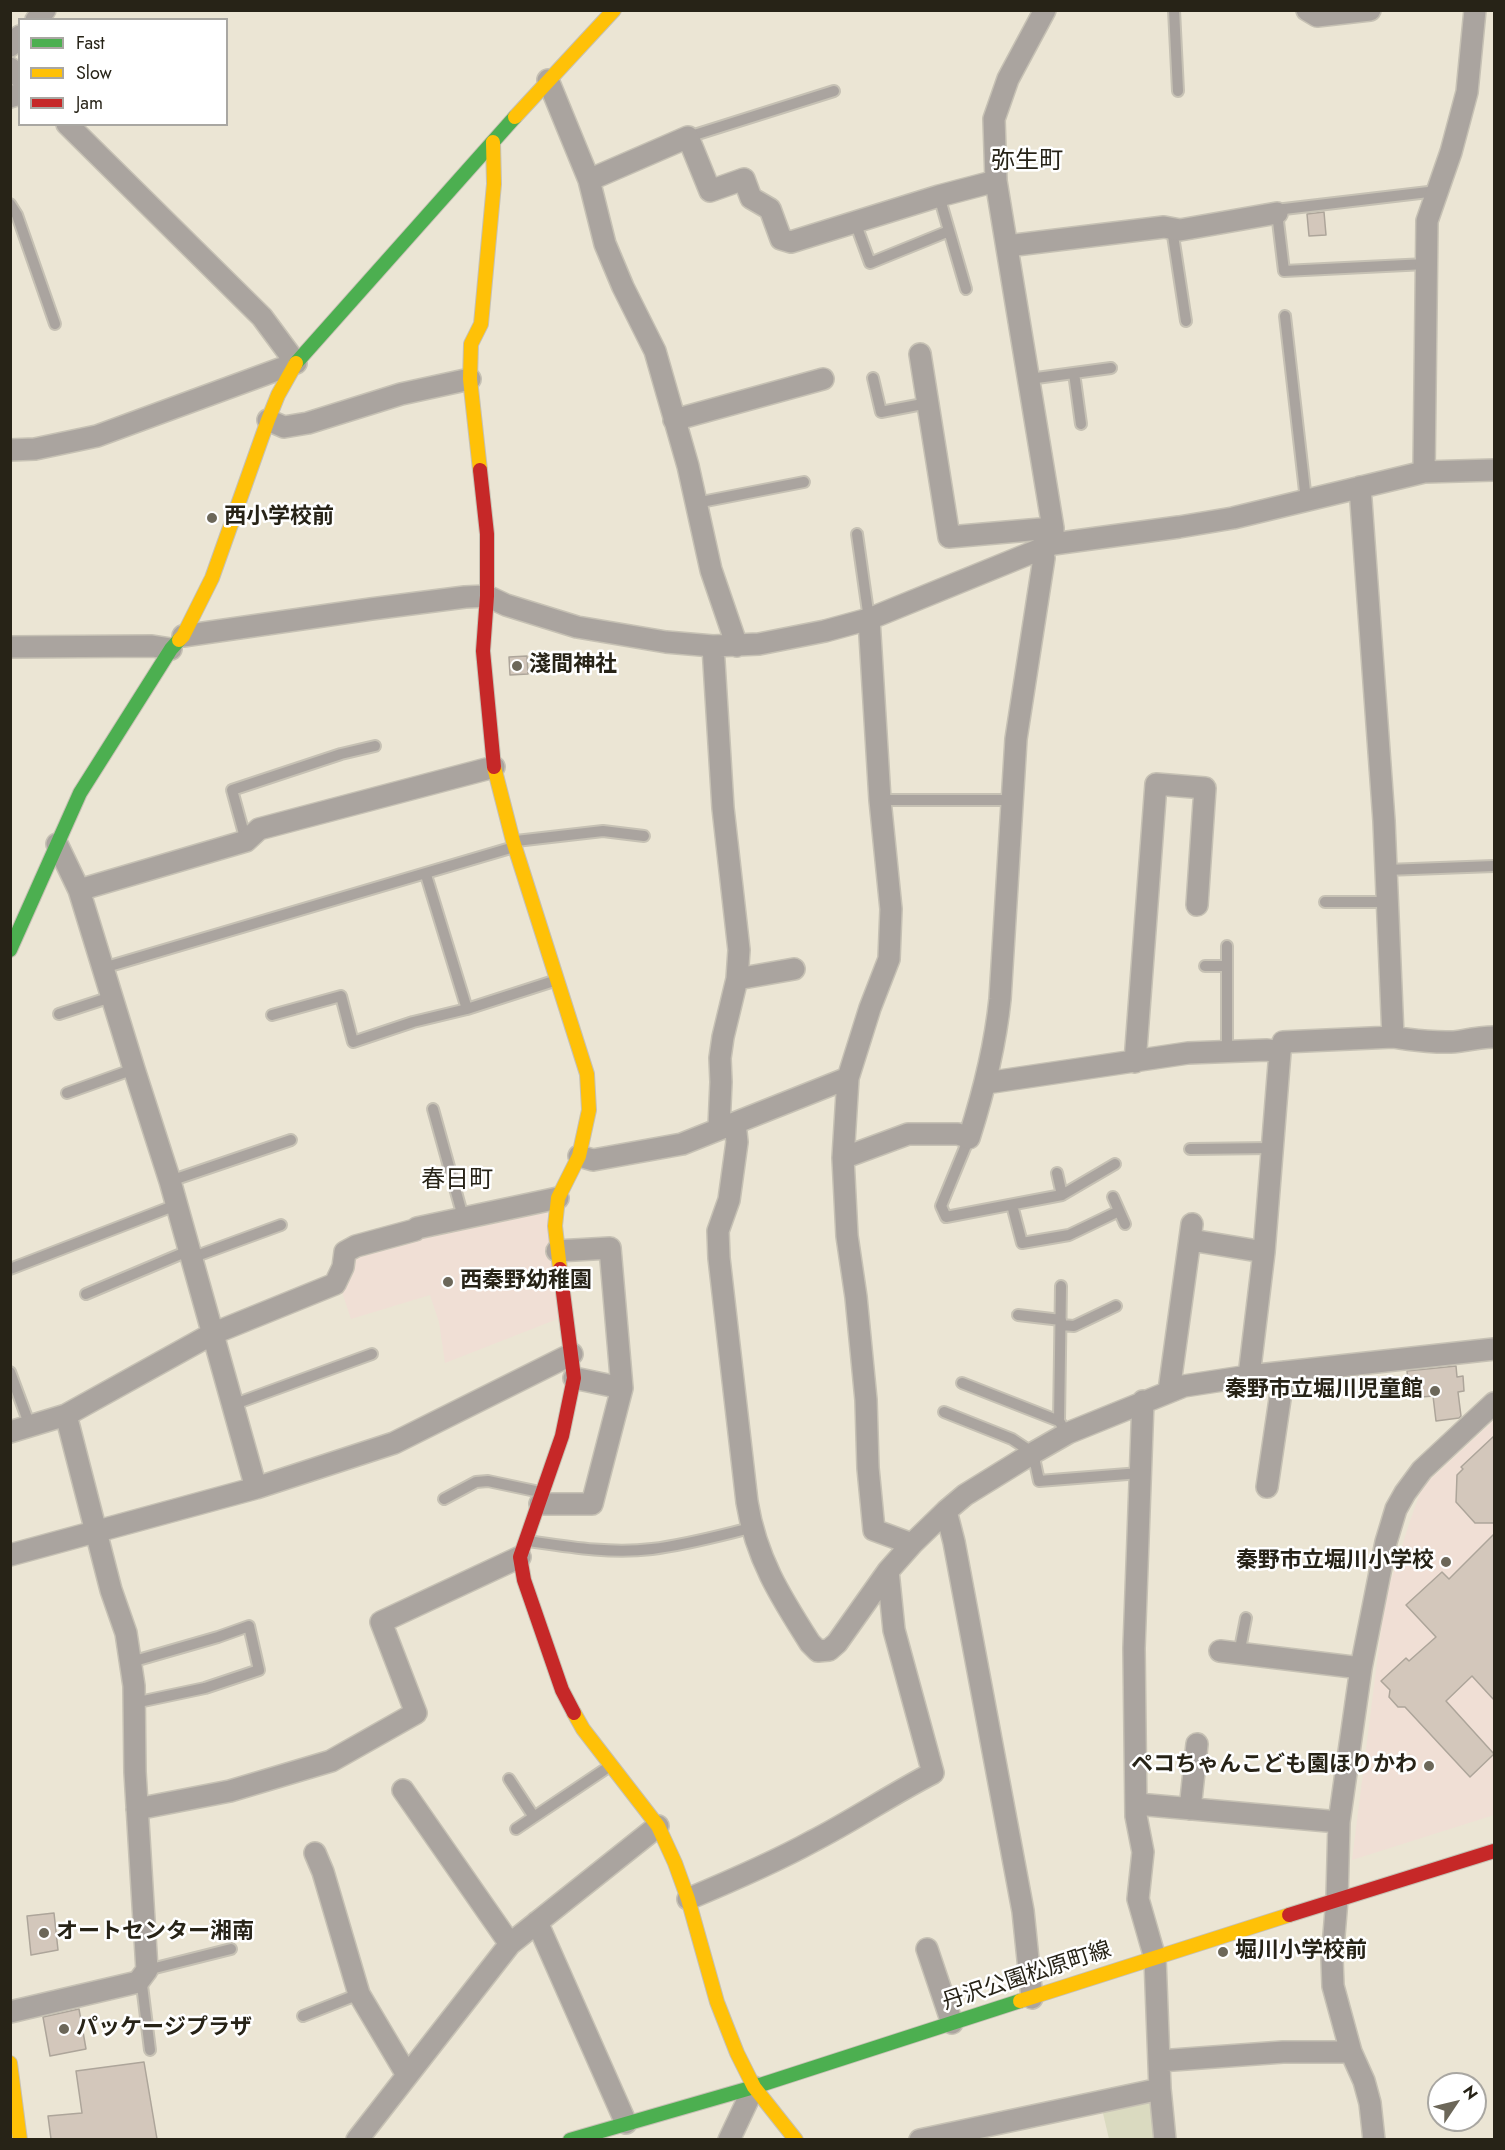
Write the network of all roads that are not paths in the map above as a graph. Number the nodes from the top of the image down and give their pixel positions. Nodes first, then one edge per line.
1 (614, 10) edge
2 (1045, 10) edge
3 (1174, 10) edge
4 (1307, 10) edge
5 (1370, 10) edge
6 (1475, 10) edge
7 (548, 80) junction
8 (834, 91) dead end
9 (1178, 91) dead end
10 (69, 126) edge
11 (688, 136) junction
12 (493, 142) junction
13 (589, 180) junction
14 (996, 181) junction
15 (1437, 191) junction
16 (939, 196) junction
17 (10, 204) edge
18 (1277, 213) junction
19 (855, 222) junction
20 (1172, 229) junction
21 (949, 231) junction
22 (1007, 246) junction
23 (1426, 264) junction
24 (966, 289) dead end
25 (1285, 316) dead end
26 (1186, 321) dead end
27 (55, 324) dead end
28 (920, 354) dead end
29 (296, 363) junction
30 (1111, 368) dead end
31 (1074, 373) junction
32 (873, 378) dead end
33 (470, 379) junction
34 (1029, 379) junction
35 (823, 380) dead end
36 (928, 403) junction
37 (268, 420) junction
38 (674, 420) junction
39 (1081, 424) dead end
40 (10, 450) edge
41 (1494, 470) edge
42 (1424, 472) junction
43 (804, 482) dead end
44 (1360, 487) junction
45 (1306, 500) junction
46 (696, 503) junction
47 (857, 534) dead end
48 (1049, 540) junction
49 (487, 596) junction
50 (869, 619) junction
51 (177, 643) junction
52 (713, 646) junction
53 (737, 646) junction
54 (10, 647) edge
55 (375, 746) dead end
56 (494, 767) junction
57 (880, 800) junction
58 (1012, 800) junction
59 (644, 836) dead end
60 (246, 841) junction
61 (57, 844) junction
62 (514, 844) junction
63 (1494, 866) edge
64 (1386, 870) junction
65 (426, 875) junction
66 (80, 890) junction
67 (1325, 902) dead end
68 (1388, 903) junction
69 (1197, 905) dead end
70 (1227, 946) dead end
71 (10, 950) edge
72 (1205, 966) dead end
73 (1227, 966) junction
74 (103, 968) junction
75 (794, 969) dead end
76 (557, 980) junction
77 (737, 980) junction
78 (111, 997) junction
79 (467, 1010) junction
80 (59, 1014) dead end
81 (272, 1015) dead end
82 (1393, 1037) junction
83 (1494, 1037) edge
84 (1227, 1051) junction
85 (1280, 1052) junction
86 (1135, 1062) junction
87 (134, 1069) junction
88 (848, 1078) junction
89 (986, 1083) junction
90 (67, 1093) dead end
91 (433, 1109) dead end
92 (727, 1125) junction
93 (969, 1138) junction
94 (291, 1140) dead end
95 (1272, 1148) junction
96 (1190, 1149) dead end
97 (579, 1156) junction
98 (843, 1158) junction
99 (1115, 1164) dead end
100 (1057, 1173) dead end
101 (170, 1181) junction
102 (1062, 1195) junction
103 (1113, 1197) dead end
104 (558, 1198) junction
105 (176, 1205) junction
106 (1012, 1205) junction
107 (1119, 1211) junction
108 (463, 1217) junction
109 (1125, 1224) dead end
110 (281, 1225) dead end
111 (557, 1251) junction
112 (1264, 1252) junction
113 (190, 1254) junction
114 (10, 1269) edge
115 (1061, 1286) dead end
116 (86, 1294) dead end
117 (1116, 1306) dead end
118 (1018, 1315) dead end
119 (1061, 1322) junction
120 (212, 1334) junction
121 (1494, 1349) edge
122 (372, 1354) dead end
123 (572, 1354) junction
124 (10, 1372) edge
125 (1284, 1372) junction
126 (1249, 1376) junction
127 (574, 1378) junction
128 (962, 1383) dead end
129 (622, 1388) junction
130 (1168, 1391) junction
131 (1143, 1401) junction
132 (1494, 1403) edge
133 (232, 1405) junction
134 (944, 1412) dead end
135 (66, 1415) junction
136 (1064, 1427) junction
137 (20, 1429) edge
138 (1033, 1453) junction
139 (1140, 1473) junction
140 (1267, 1487) dead end
141 (256, 1488) junction
142 (541, 1498) junction
143 (444, 1499) dead end
144 (946, 1511) junction
145 (751, 1528) junction
146 (96, 1531) junction
147 (912, 1544) junction
148 (522, 1549) junction
149 (10, 1555) edge
150 (888, 1571) junction
151 (1246, 1618) dead end
152 (1229, 1652) joint
153 (131, 1662) junction
154 (1361, 1668) junction
155 (134, 1703) junction
156 (1197, 1744) dead end
157 (610, 1766) junction
158 (509, 1779) dead end
159 (403, 1790) dead end
160 (1137, 1804) junction
161 (138, 1809) junction
162 (1190, 1809) junction
163 (534, 1817) junction
164 (1339, 1822) junction
165 (658, 1826) junction
166 (516, 1829) dead end
167 (1494, 1851) edge
168 (326, 1863) dead end
169 (688, 1899) junction
170 (1337, 1899) junction
171 (537, 1922) junction
172 (510, 1944) junction
173 (927, 1948) dead end
174 (231, 1949) dead end
175 (1155, 1958) junction
176 (144, 1974) junction
177 (359, 1994) junction
178 (1032, 1998) junction
179 (10, 2012) edge
180 (303, 2016) dead end
181 (952, 2023) junction
182 (150, 2050) dead end
183 (1351, 2052) junction
184 (1159, 2061) junction
185 (10, 2063) edge
186 (407, 2075) junction
187 (754, 2087) junction
188 (1160, 2089) junction
189 (626, 2123) junction
190 (20, 2139) edge
191 (357, 2139) edge
192 (570, 2139) edge
193 (729, 2139) edge
194 (796, 2139) edge
195 (920, 2139) edge
196 (1165, 2139) edge
197 (1374, 2139) edge

1 - 7 main road
2 - 14 street
3 - 9 lane
4 - 5 street
6 - 15 street
7 - 12 main road
7 - 13 street
8 - 11 lane
10 - 29 street
11 - 13 street
11 - 19 street
12 - 29 main road
12 - 33 main road
13 - 38 street
14 - 16 street
14 - 22 street
15 - 18 lane
15 - 23 street
16 - 19 street
16 - 21 lane
17 - 27 lane
18 - 20 street
18 - 23 lane
19 - 21 lane
20 - 22 street
20 - 26 lane
21 - 24 lane
22 - 34 street
23 - 42 street
25 - 45 lane
28 - 36 street
29 - 37 main road
29 - 40 street
30 - 31 lane
31 - 34 lane
31 - 39 lane
32 - 36 lane
33 - 37 street
33 - 49 main road
34 - 48 street
35 - 38 street
36 - 48 street
37 - 51 main road
38 - 46 street
41 - 42 street
42 - 44 street
43 - 46 lane
44 - 45 street
44 - 64 street
45 - 48 street
46 - 53 street
47 - 50 lane
48 - 50 street
48 - 58 street
49 - 51 street
49 - 52 street
49 - 56 main road
50 - 53 street
50 - 57 street
51 - 54 street
51 - 61 main road
52 - 53 street
52 - 77 street
55 - 60 lane
56 - 60 street
56 - 62 main road
57 - 58 lane
57 - 88 street
58 - 89 street
59 - 62 lane
60 - 66 street
61 - 66 street
61 - 71 main road
62 - 65 lane
62 - 76 main road
63 - 64 lane
64 - 68 street
65 - 74 lane
65 - 79 lane
66 - 74 street
67 - 68 lane
68 - 82 street
69 - 86 street
70 - 73 lane
72 - 73 lane
73 - 84 lane
74 - 78 street
75 - 77 street
76 - 79 lane
76 - 97 main road
77 - 92 street
78 - 80 lane
78 - 87 street
79 - 81 lane
82 - 83 street
82 - 85 street
84 - 85 street
84 - 86 street
85 - 95 street
86 - 89 street
87 - 90 lane
87 - 101 street
88 - 92 street
88 - 98 street
89 - 93 street
91 - 108 lane
92 - 97 street
92 - 145 street
93 - 98 street
93 - 106 lane
94 - 101 lane
95 - 96 lane
95 - 112 street
97 - 104 main road
98 - 147 street
99 - 102 lane
100 - 102 lane
101 - 105 street
102 - 106 lane
103 - 107 lane
104 - 108 street
104 - 111 main road
105 - 113 street
105 - 114 lane
106 - 107 lane
107 - 109 lane
108 - 120 street
110 - 113 lane
111 - 123 main road
111 - 129 street
112 - 126 street
112 - 130 street
113 - 116 lane
113 - 120 street
115 - 119 lane
117 - 119 lane
118 - 119 lane
119 - 136 lane
120 - 133 street
120 - 135 street
121 - 125 street
122 - 133 lane
123 - 127 main road
123 - 141 street
124 - 137 lane
125 - 126 street
125 - 140 street
126 - 130 street
127 - 129 street
127 - 142 main road
128 - 136 lane
129 - 142 street
130 - 131 street
131 - 136 street
131 - 139 street
132 - 154 street
133 - 141 street
134 - 138 lane
135 - 137 street
135 - 146 street
136 - 138 street
138 - 139 lane
138 - 144 street
139 - 160 street
141 - 146 street
142 - 143 lane
142 - 148 main road
144 - 147 street
144 - 178 street
145 - 148 lane
145 - 150 street
146 - 149 street
146 - 153 street
147 - 150 street
148 - 157 main road
148 - 161 street
150 - 169 street
151 - 152 lane
152 - 154 street
153 - 155 street
153 - 155 lane
154 - 164 street
155 - 161 street
156 - 162 street
157 - 163 lane
157 - 165 main road
158 - 163 lane
159 - 172 street
160 - 162 street
160 - 175 street
161 - 176 street
162 - 164 street
163 - 166 lane
164 - 170 street
165 - 169 main road
165 - 171 street
167 - 170 main road, 丹沢公園松原町線
168 - 177 street
169 - 187 main road
170 - 175 main road, 丹沢公園松原町線
170 - 183 street
171 - 172 street
171 - 189 street
172 - 186 street
173 - 181 street
174 - 176 lane
175 - 178 main road, 丹沢公園松原町線
175 - 184 street
176 - 179 street
176 - 182 lane
177 - 180 lane
177 - 186 street
178 - 181 main road, 丹沢公園松原町線
181 - 187 main road, 丹沢公園松原町線
183 - 184 street
183 - 197 street
184 - 188 street
185 - 190 main road
186 - 191 street
187 - 189 main road, 丹沢公園松原町線
187 - 193 street
187 - 194 main road
188 - 195 street
188 - 196 street
189 - 192 main road, 丹沢公園松原町線

